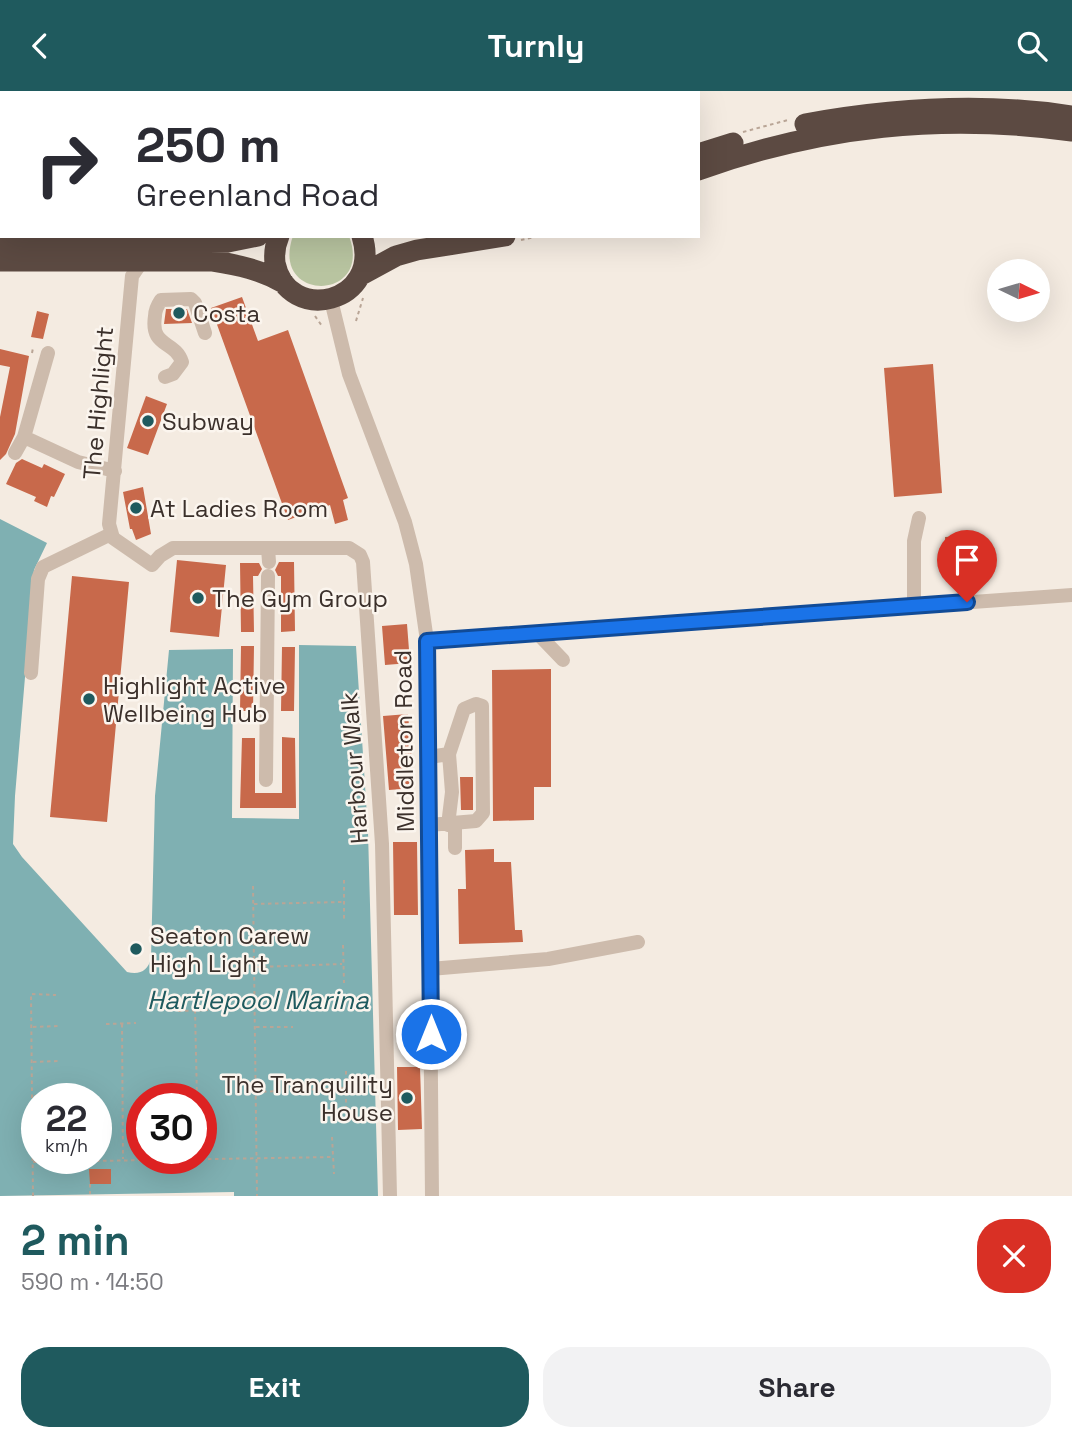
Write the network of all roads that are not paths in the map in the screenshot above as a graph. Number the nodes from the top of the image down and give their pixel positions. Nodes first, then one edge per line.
1 (1072, 116) edge
2 (1072, 131) edge
3 (700, 154) edge
4 (700, 169) edge
5 (248, 238) edge
6 (279, 238) edge
7 (362, 238) edge
8 (511, 239) edge
9 (160, 240) edge
10 (0, 245) edge
11 (126, 255) edge
12 (0, 261) edge
13 (361, 275) junction
14 (284, 283) junction
15 (331, 300) junction
16 (205, 333) dead end
17 (48, 353) dead end
18 (165, 377) dead end
19 (24, 437) junction
20 (15, 453) dead end
21 (115, 471) junction
22 (919, 518) dead end
23 (111, 534) junction
24 (269, 562) junction
25 (1072, 595) edge
26 (914, 606) junction
27 (539, 635) junction
28 (427, 641) junction
29 (563, 660) dead end
30 (31, 673) dead end
31 (449, 754) junction
32 (429, 757) junction
33 (266, 780) dead end
34 (429, 825) junction
35 (451, 825) junction
36 (455, 848) dead end
37 (638, 942) dead end
38 (430, 969) junction
39 (390, 1196) edge
40 (432, 1196) edge

1 - 3 highway
2 - 4 highway
5 - 9 highway
6 - 14 highway
7 - 13 highway
8 - 13 highway
9 - 11 highway
10 - 11 highway
11 - 12 highway
11 - 14 highway
11 - 21 street, The Highlight
13 - 15 highway
14 - 15 highway
15 - 28 street, Middleton Road
16 - 18 street
17 - 19 street
19 - 20 street
19 - 21 street
21 - 23 street, The Highlight
22 - 26 street
23 - 24 street, Harbour Walk
23 - 30 street
24 - 33 street
24 - 39 street, Harbour Walk
25 - 26 street
26 - 27 street
27 - 28 street
27 - 29 street
28 - 32 street, Middleton Road
31 - 32 street
31 - 35 street
31 - 35 street
32 - 34 street, Middleton Road
34 - 35 street
34 - 38 street, Middleton Road
35 - 36 street
37 - 38 street
38 - 40 street, Middleton Road

